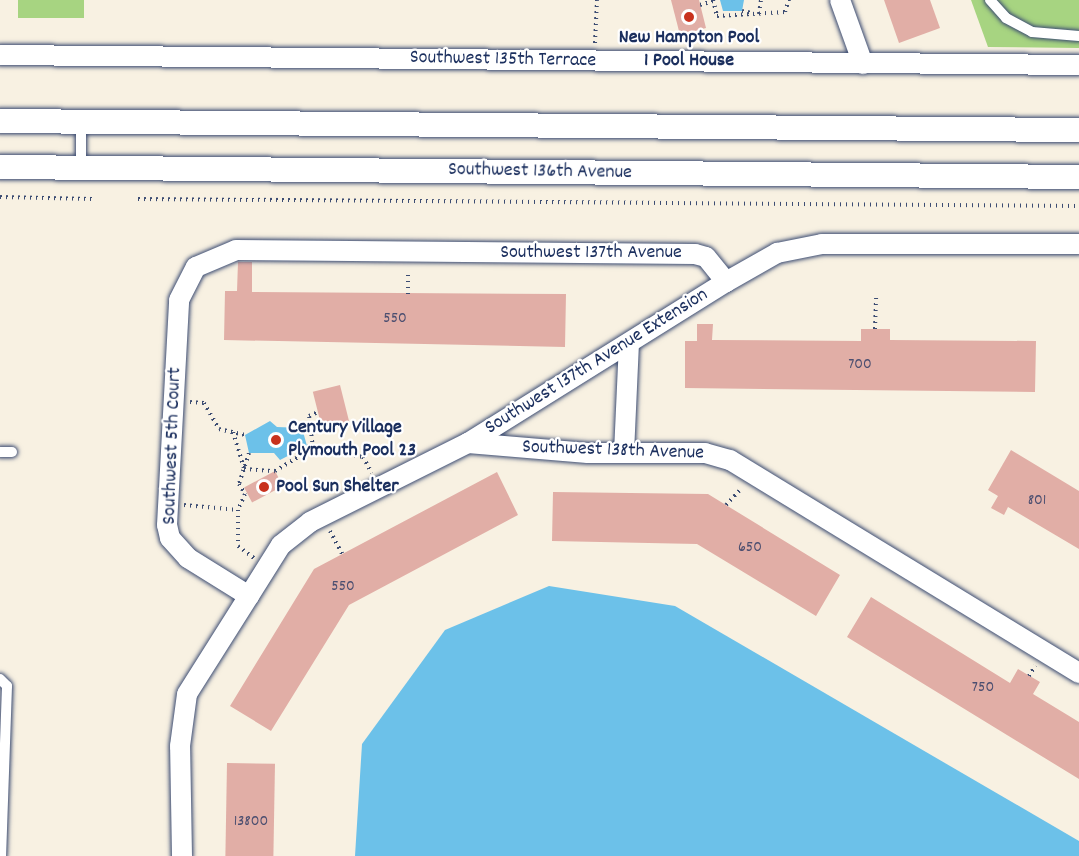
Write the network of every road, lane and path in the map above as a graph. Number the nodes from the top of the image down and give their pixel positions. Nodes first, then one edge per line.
1 (597, 0) edge
2 (761, 0) edge
3 (789, 0) edge
4 (840, 0) edge
5 (990, 0) edge
6 (713, 1) edge
7 (700, 5) dead end
8 (742, 11) dead end
9 (759, 14) junction
10 (1079, 36) edge
11 (0, 55) edge
12 (596, 61) junction
13 (864, 64) junction
14 (1079, 65) edge
15 (0, 121) edge
16 (81, 122) junction
17 (1079, 130) edge
18 (0, 167) edge
19 (81, 168) junction
20 (1079, 177) edge
21 (0, 196) edge
22 (92, 199) dead end
23 (138, 199) dead end
24 (1079, 206) edge
25 (1079, 244) edge
26 (408, 251) junction
27 (726, 282) junction
28 (408, 294) dead end
29 (876, 298) dead end
30 (179, 300) joint
31 (875, 329) dead end
32 (629, 343) junction
33 (176, 402) junction
34 (318, 412) dead end
35 (233, 432) junction
36 (245, 435) dead end
37 (468, 443) junction
38 (307, 446) dead end
39 (313, 448) junction
40 (249, 453) dead end
41 (624, 453) junction
42 (244, 469) junction
43 (379, 487) junction
44 (169, 502) junction
45 (238, 510) junction
46 (321, 516) junction
47 (342, 554) dead end
48 (267, 566) junction
49 (249, 596) junction
50 (1079, 673) edge
51 (0, 679) edge
52 (0, 856) edge
53 (182, 856) edge

1 - 12 path
2 - 9 path
3 - 9 path
4 - 13 street
5 - 10 lane
6 - 7 path
6 - 9 path
8 - 9 path
11 - 12 street, Southwest 135th Terrace
12 - 13 street, Southwest 135th Terrace
13 - 14 street, Southwest 135th Terrace
15 - 16 street
16 - 17 street
16 - 19 lane
18 - 19 street, Southwest 136th Avenue
19 - 20 street, Southwest 136th Avenue
21 - 22 path
23 - 24 path
25 - 27 street
26 - 27 street, Southwest 137th Avenue
26 - 28 path
26 - 30 street, Southwest 137th Avenue
27 - 32 street, Southwest 137th Avenue Extension
29 - 31 path
30 - 33 street, Southwest 5th Court
32 - 37 street, Southwest 137th Avenue Extension
32 - 41 street
33 - 35 path
33 - 44 street, Southwest 5th Court
34 - 39 path
35 - 36 path
35 - 42 path
37 - 41 street, Southwest 138th Avenue
37 - 43 street, Southwest 138th Avenue
38 - 39 path
39 - 42 path
39 - 43 path
40 - 42 path
41 - 50 street, Southwest 138th Avenue
42 - 45 path
43 - 46 street, Southwest 138th Avenue
44 - 45 path
44 - 49 street, Southwest 5th Court
45 - 48 path
46 - 47 path
46 - 48 street, Southwest 138th Avenue
48 - 49 street, Southwest 138th Avenue
49 - 53 street
51 - 52 lane

